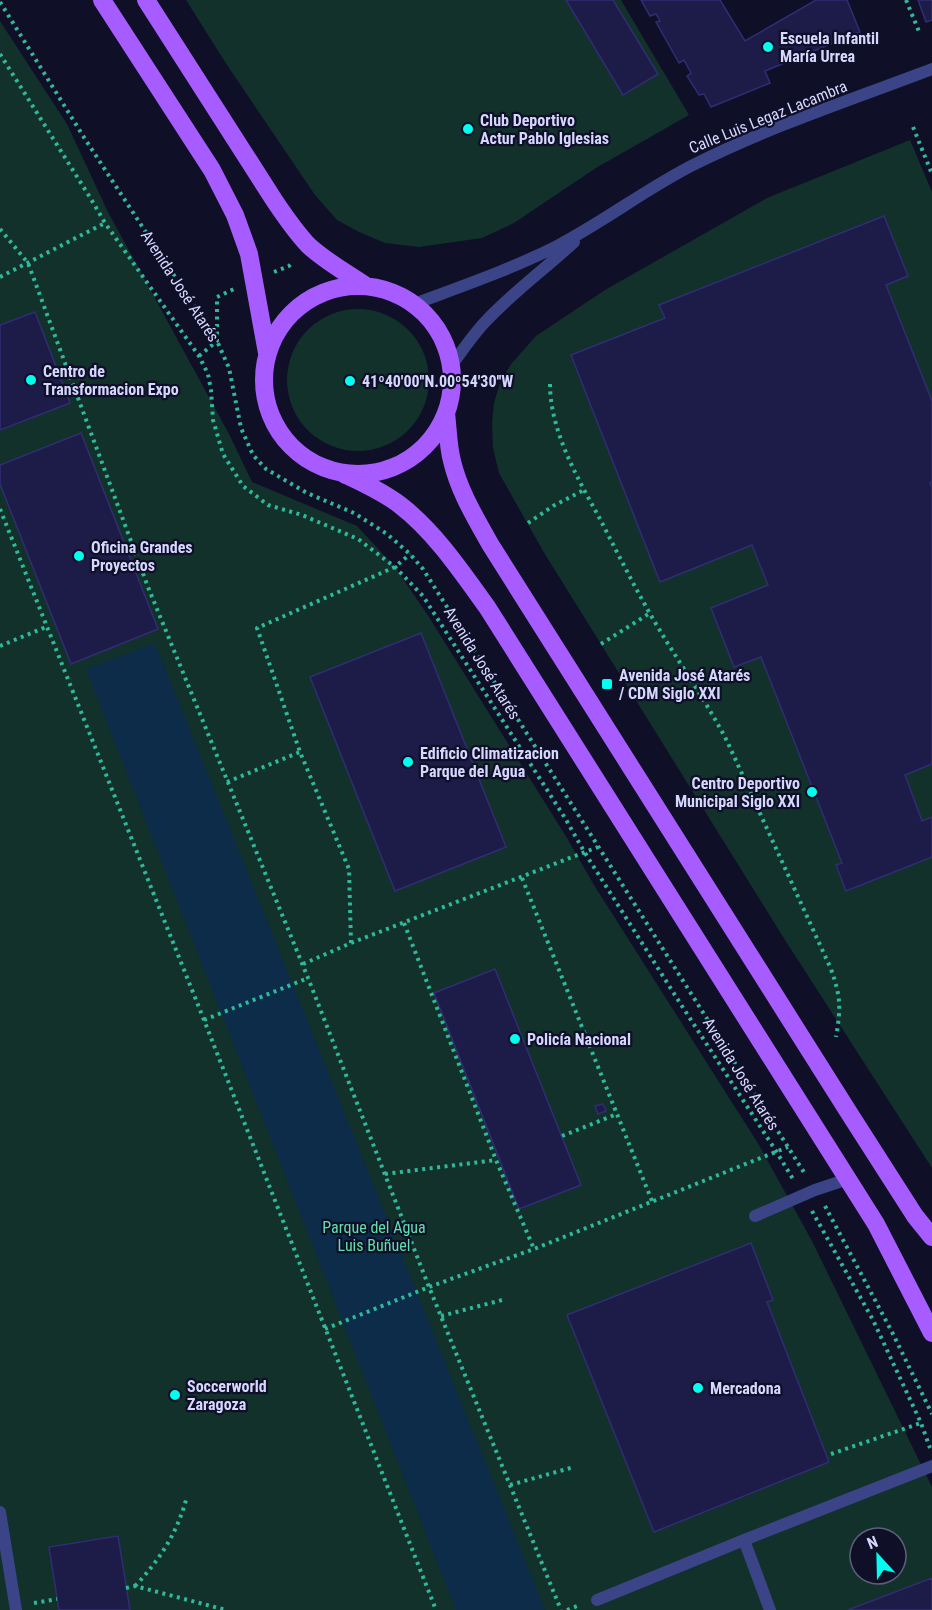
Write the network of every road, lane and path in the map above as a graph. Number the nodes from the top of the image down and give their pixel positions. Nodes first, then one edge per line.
1 (102, 0) edge
2 (146, 0) edge
3 (906, 0) edge
4 (0, 2) edge
5 (920, 34) dead end
6 (0, 54) edge
7 (932, 69) edge
8 (913, 127) dead end
9 (932, 174) edge
10 (105, 223) junction
11 (592, 226) junction
12 (0, 229) edge
13 (28, 262) junction
14 (0, 278) edge
15 (366, 286) junction
16 (414, 304) junction
17 (267, 353) junction
18 (451, 366) junction
19 (550, 384) dead end
20 (446, 414) junction
21 (344, 474) junction
22 (584, 490) junction
23 (0, 509) edge
24 (528, 523) dead end
25 (410, 554) junction
26 (395, 567) junction
27 (650, 613) junction
28 (46, 627) junction
29 (601, 644) dead end
30 (0, 646) edge
31 (300, 752) junction
32 (227, 782) junction
33 (598, 847) junction
34 (585, 853) junction
35 (522, 878) junction
36 (405, 923) junction
37 (351, 944) junction
38 (303, 964) junction
39 (308, 978) junction
40 (204, 1020) junction
41 (836, 1036) dead end
42 (617, 1114) junction
43 (562, 1136) dead end
44 (788, 1147) junction
45 (776, 1151) junction
46 (495, 1160) junction
47 (385, 1174) junction
48 (848, 1179) junction
49 (816, 1190) junction
50 (803, 1196) junction
51 (652, 1201) junction
52 (754, 1216) dead end
53 (932, 1237) edge
54 (534, 1249) junction
55 (429, 1287) junction
56 (506, 1299) dead end
57 (441, 1316) junction
58 (325, 1329) junction
59 (932, 1333) edge
60 (932, 1414) edge
61 (921, 1423) junction
62 (932, 1453) edge
63 (831, 1454) dead end
64 (932, 1466) edge
65 (574, 1467) dead end
66 (510, 1485) junction
67 (186, 1500) dead end
68 (0, 1512) edge
69 (744, 1540) junction
70 (135, 1586) junction
71 (126, 1588) dead end
72 (597, 1600) dead end
73 (16, 1610) edge
74 (226, 1610) edge
75 (436, 1610) edge
76 (561, 1610) edge
77 (770, 1610) edge

1 - 17 main road
2 - 15 main road
3 - 5 path
4 - 25 path, Avenida José Atarés
6 - 10 path
7 - 11 street, Calle Luis Legaz Lacambra
8 - 9 path
10 - 13 path
10 - 26 path
11 - 16 street, Calle Luis Legaz Lacambra
11 - 18 street, Calle Luis Legaz Lacambra
12 - 13 path
13 - 14 path
13 - 32 path
15 - 16 main road
15 - 17 main road
16 - 18 main road
17 - 21 main road
18 - 20 main road
19 - 22 path
20 - 21 main road
20 - 53 main road
21 - 48 main road, Avenida José Atarés
22 - 24 path
22 - 27 path
23 - 28 path
25 - 26 path
25 - 33 path, Avenida José Atarés
26 - 31 path
26 - 34 path
27 - 29 path
27 - 41 path
28 - 30 path
28 - 40 path
31 - 32 path
31 - 37 path
32 - 38 path
33 - 34 path
33 - 44 path, Avenida José Atarés
34 - 35 path
34 - 45 path
35 - 36 path
35 - 42 path
36 - 37 path
36 - 46 path
37 - 38 path
38 - 39 path
39 - 40 path
39 - 47 path
40 - 58 path
42 - 43 path
42 - 51 path
44 - 45 path
44 - 49 path, Avenida José Atarés
45 - 50 path
45 - 51 path
46 - 47 path
46 - 54 path
47 - 55 path
48 - 49 street
48 - 59 main road, Avenida José Atarés
49 - 50 street
49 - 60 path, Avenida José Atarés
50 - 52 street
50 - 61 path
51 - 54 path
54 - 55 path
55 - 57 path
55 - 58 path
56 - 57 path
57 - 66 path
58 - 75 path
61 - 62 path
61 - 63 path
64 - 69 street
65 - 66 path
66 - 76 path
67 - 70 path
68 - 73 street
69 - 72 street
69 - 77 street
70 - 71 path
70 - 74 path

